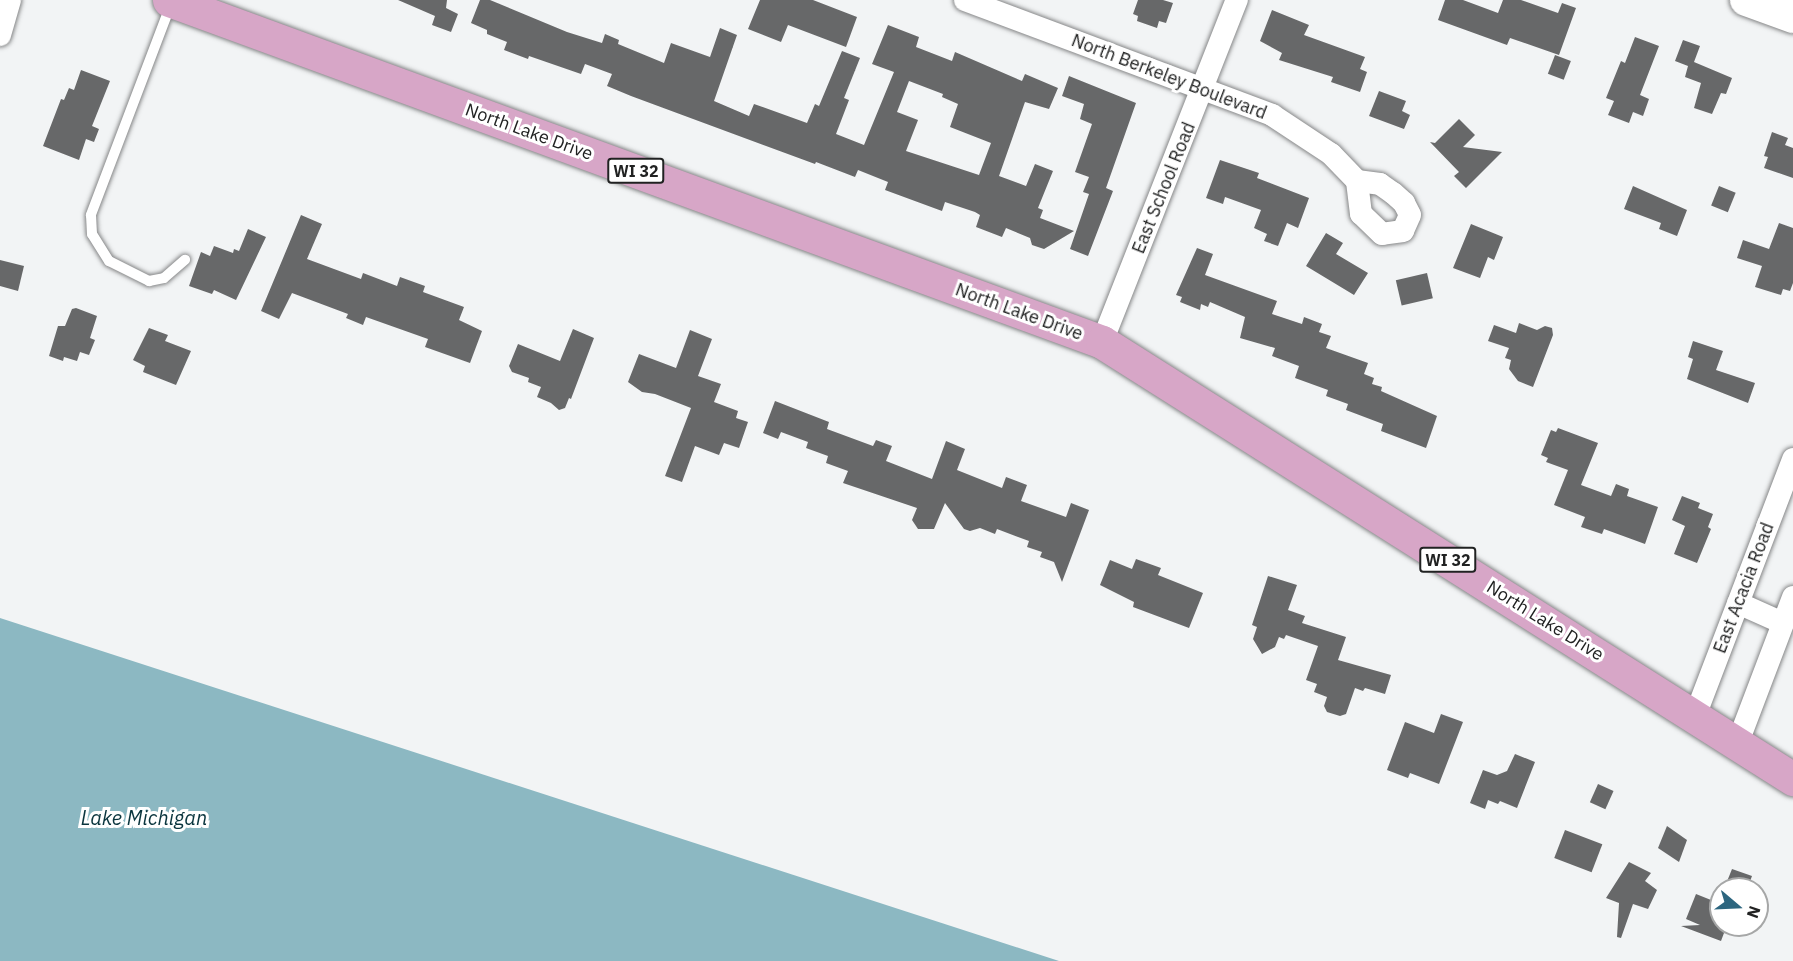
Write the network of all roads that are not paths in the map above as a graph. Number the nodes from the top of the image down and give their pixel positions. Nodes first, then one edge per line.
1 (10, 0) edge
2 (965, 0) edge
3 (1237, 0) edge
4 (1746, 0) edge
5 (171, 1) edge
6 (1793, 17) edge
7 (0, 35) edge
8 (1204, 88) junction
9 (1357, 181) dead end
10 (185, 260) dead end
11 (1102, 342) junction
12 (1793, 459) edge
13 (1793, 597) edge
14 (1738, 603) junction
15 (1783, 623) junction
16 (1695, 716) junction
17 (1738, 742) junction
18 (1793, 779) edge

1 - 7 street
2 - 8 street, North Berkeley Boulevard
3 - 8 street, East School Road
4 - 6 street
5 - 10 lane
5 - 11 main road, North Lake Drive / WI 32
8 - 9 street, North Berkeley Boulevard
8 - 11 street, East School Road
11 - 16 main road, North Lake Drive / WI 32
12 - 14 street, East Acacia Road
13 - 15 street
14 - 15 street
14 - 16 street, East Acacia Road
15 - 17 street
16 - 17 main road, North Lake Drive / WI 32
17 - 18 main road, North Lake Drive / WI 32

